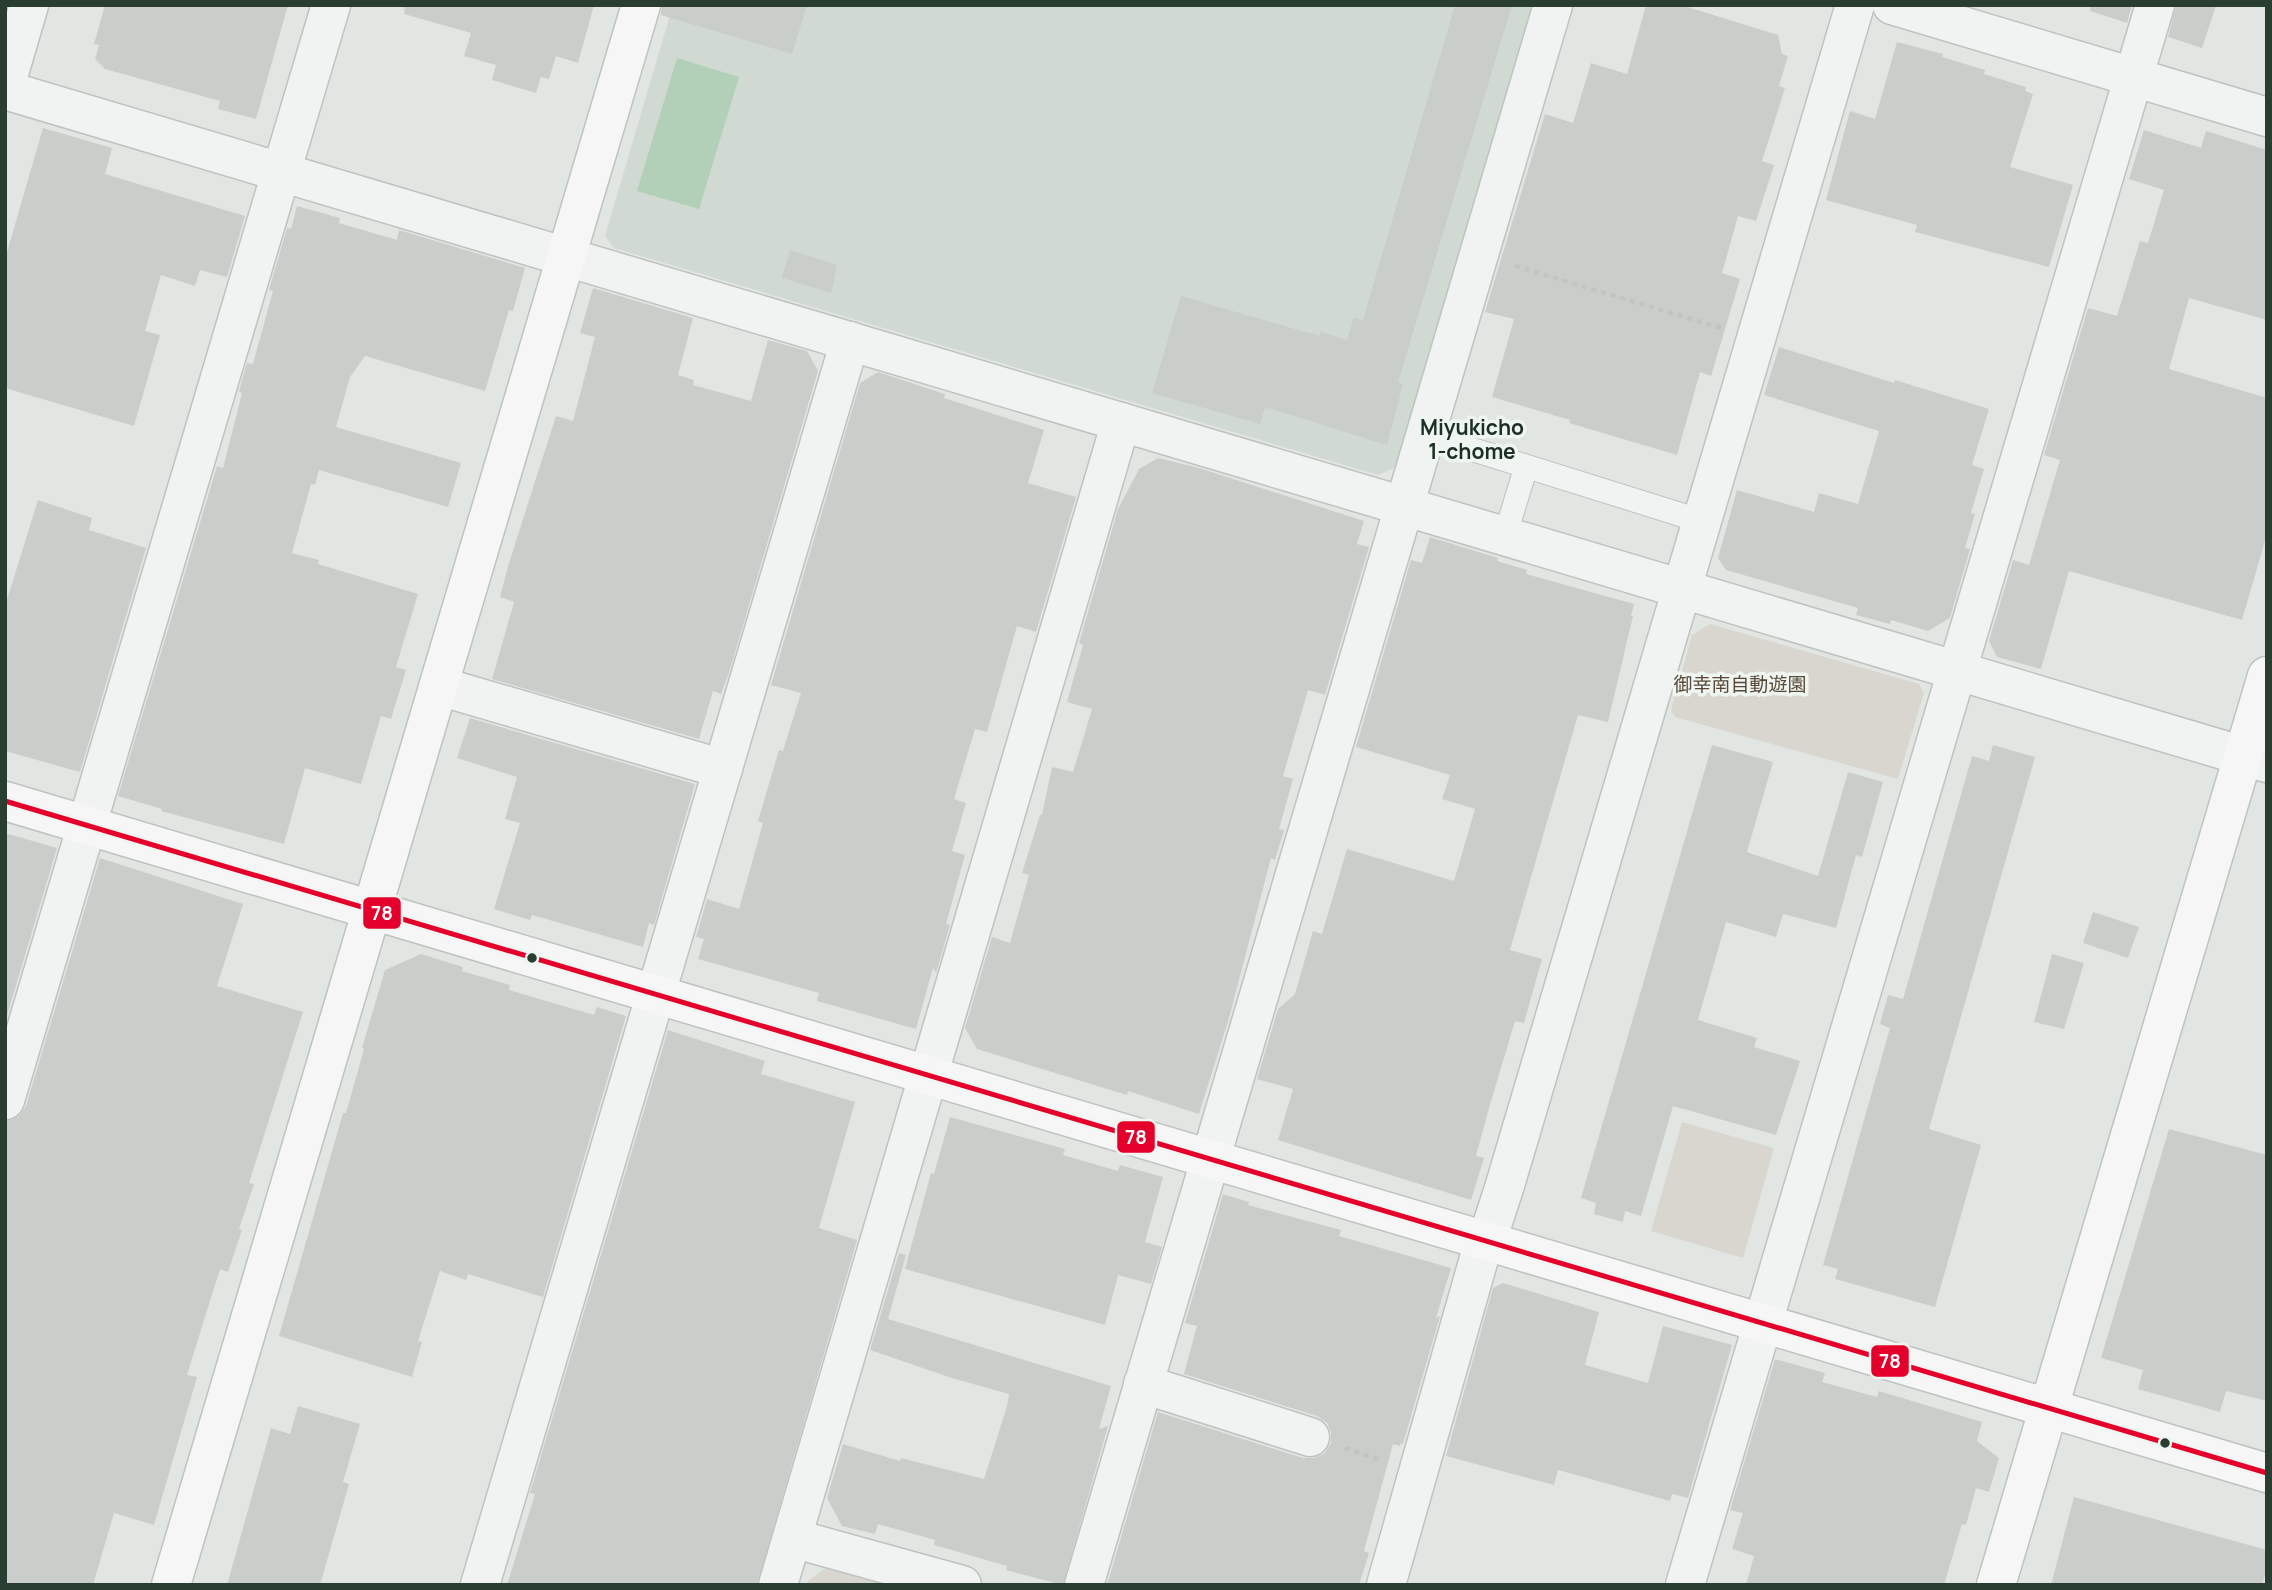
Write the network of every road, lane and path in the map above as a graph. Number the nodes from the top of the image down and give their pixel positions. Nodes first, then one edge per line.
1 (29, 5) edge
2 (331, 5) edge
3 (641, 5) edge
4 (1553, 5) edge
5 (1855, 5) edge
6 (1892, 5) edge
7 (2155, 5) edge
8 (2134, 77) junction
9 (5, 88) edge
10 (2267, 117) edge
11 (282, 172) junction
12 (1479, 255) junction
13 (566, 257) junction
14 (1756, 338) junction
15 (850, 341) junction
16 (1121, 422) junction
17 (1426, 435) junction
18 (1526, 467) junction
19 (1404, 506) junction
20 (1702, 522) junction
21 (1505, 536) junction
22 (1681, 589) junction
23 (1957, 671) junction
24 (2267, 676) edge
25 (439, 686) junction
26 (2255, 759) edge
27 (723, 769) junction
28 (5, 801) edge
29 (87, 825) junction
30 (372, 910) junction
31 (656, 994) junction
32 (928, 1075) junction
33 (5, 1100) edge
34 (1210, 1159) junction
35 (1484, 1241) junction
36 (1763, 1323) junction
37 (1143, 1384) junction
38 (2049, 1408) junction
39 (1310, 1437) joint
40 (1418, 1472) junction
41 (2267, 1473) edge
42 (792, 1538) junction
43 (171, 1585) edge
44 (480, 1585) edge
45 (778, 1585) edge
46 (962, 1585) edge
47 (1084, 1585) edge
48 (1386, 1585) edge
49 (1685, 1585) edge
50 (1996, 1585) edge

1 - 9 street
2 - 11 street
3 - 13 street
4 - 12 street
5 - 14 street
6 - 8 street
7 - 8 street
8 - 10 street
8 - 23 street
9 - 11 street
11 - 13 street
11 - 29 street
12 - 14 path
12 - 17 street
13 - 15 street
13 - 25 street
14 - 20 street
15 - 16 street
15 - 27 street
16 - 19 street
16 - 32 street
17 - 18 lane
17 - 19 street
18 - 20 lane
18 - 21 lane
19 - 21 street
19 - 34 street
20 - 22 street
21 - 22 street
22 - 23 street
22 - 35 street
23 - 26 street
23 - 36 street
24 - 26 street
25 - 27 street
25 - 30 street
26 - 38 street
27 - 31 street
28 - 29 street
29 - 30 street
29 - 33 street
30 - 31 street
30 - 43 street
31 - 32 street
31 - 44 street
32 - 34 street
32 - 42 street
34 - 35 street
34 - 37 street
35 - 36 street
35 - 40 street
36 - 38 street
36 - 49 street
37 - 39 street
37 - 47 street
38 - 41 street
38 - 50 street
39 - 40 path
40 - 48 street
42 - 45 street
42 - 46 street

